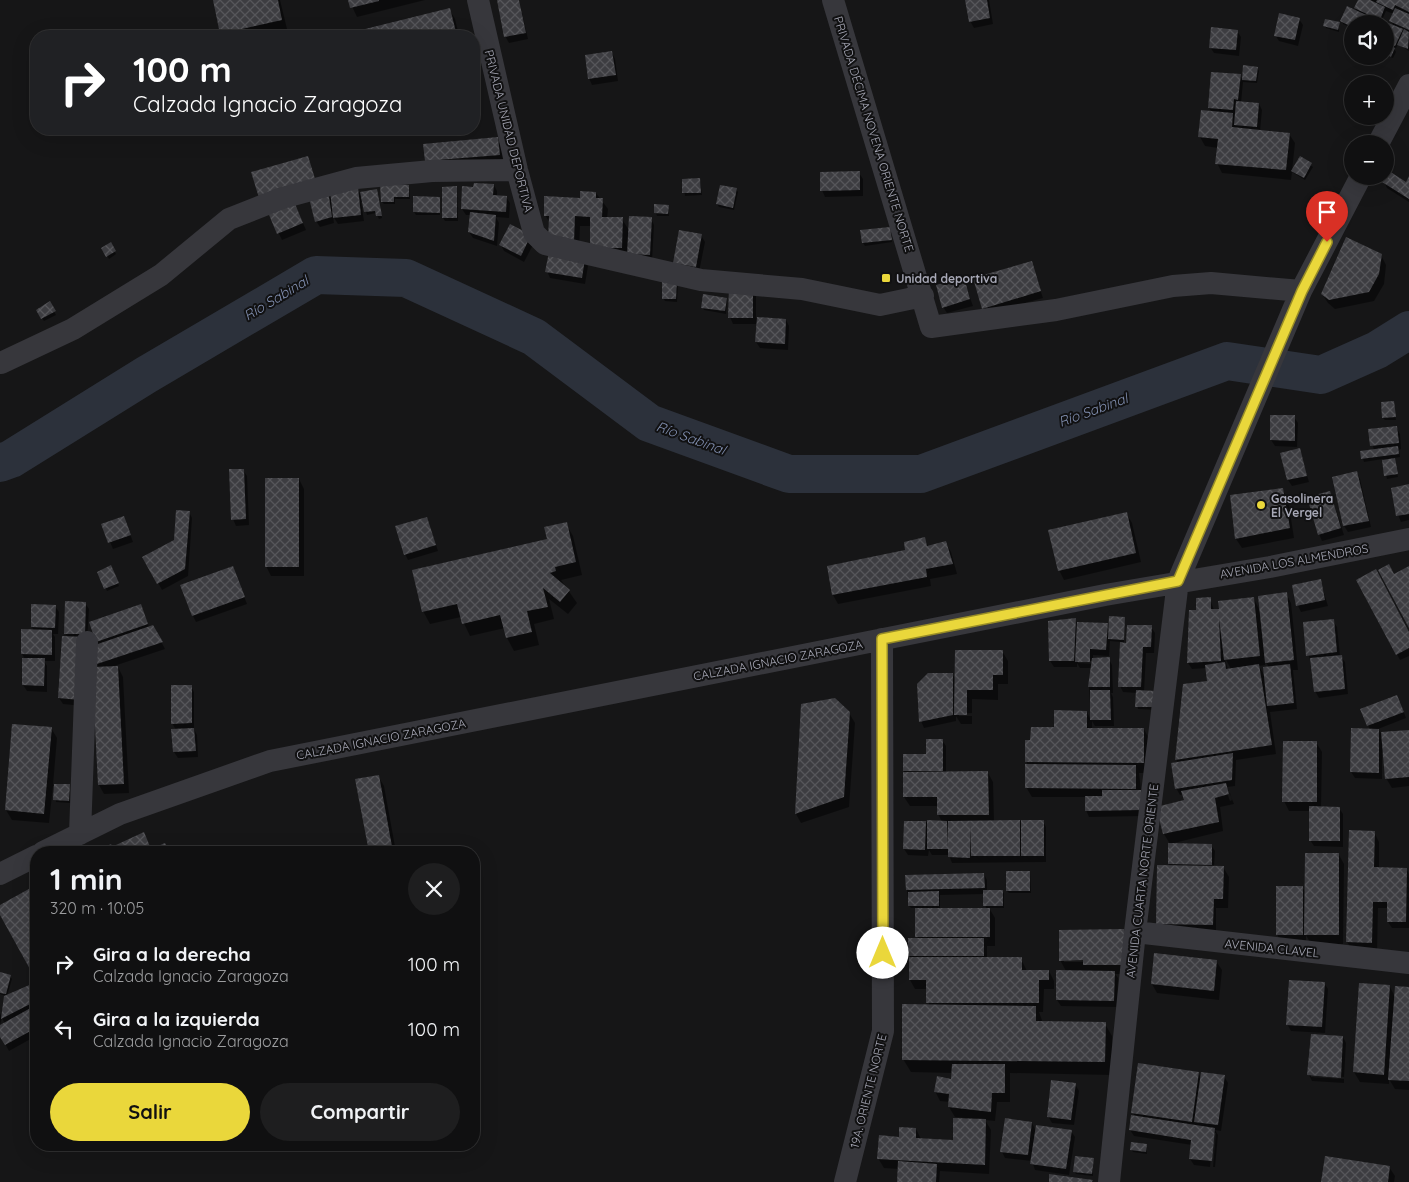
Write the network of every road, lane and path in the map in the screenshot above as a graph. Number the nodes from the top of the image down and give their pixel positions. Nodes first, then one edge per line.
1 (478, 0) edge
2 (833, 0) edge
3 (1409, 85) edge
4 (1383, 135) edge
5 (516, 170) junction
6 (1357, 185) edge
7 (1302, 291) junction
8 (923, 296) junction
9 (1, 363) dead end
10 (1409, 539) edge
11 (1178, 581) junction
12 (882, 639) junction
13 (87, 642) dead end
14 (80, 834) junction
15 (55, 846) edge
16 (30, 859) edge
17 (0, 874) edge
18 (1136, 932) junction
19 (1409, 963) edge
20 (845, 1182) edge
21 (1109, 1182) edge

1 - 5 street, PRIVADA UNIDAD DEPORTIVA
2 - 8 street, PRIVADA DÉCIMA NOVENA ORIENTE NORTE
3 - 4 street
5 - 8 street, PRIVADA UNIDAD DEPORTIVA
5 - 9 street
6 - 7 street
7 - 8 street, PRIVADA DÉCIMA NOVENA ORIENTE NORTE
7 - 11 street
10 - 11 street, AVENIDA LOS ALMENDROS
11 - 12 street, CALZADA IGNACIO ZARAGOZA
11 - 18 street, AVENIDA CUARTA NORTE ORIENTE
12 - 14 street, CALZADA IGNACIO ZARAGOZA
12 - 20 street, 19A. ORIENTE NORTE
13 - 14 street
14 - 15 street, CALZADA IGNACIO ZARAGOZA
16 - 17 street
18 - 19 street, AVENIDA CLAVEL
18 - 21 street, AVENIDA CUARTA NORTE ORIENTE

